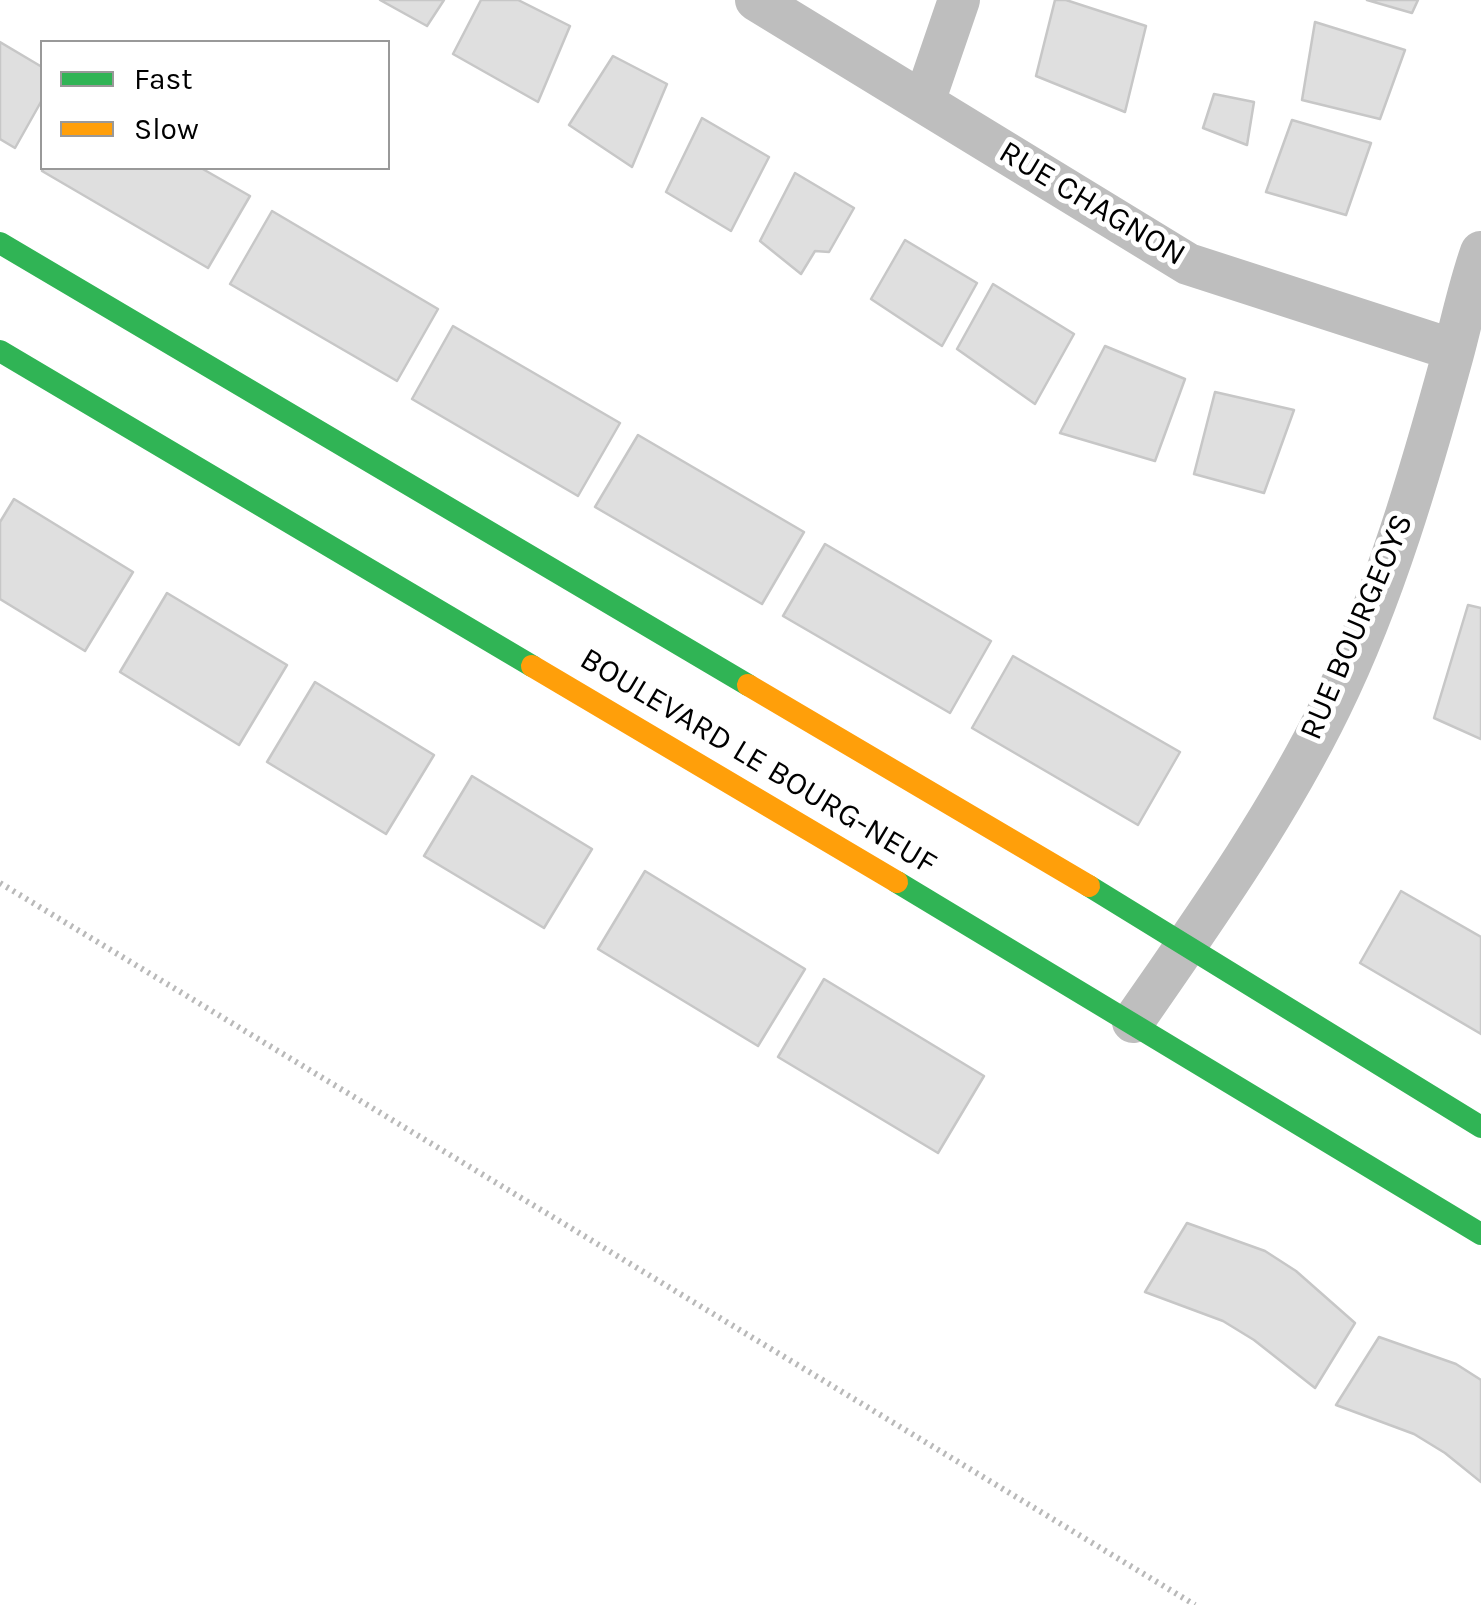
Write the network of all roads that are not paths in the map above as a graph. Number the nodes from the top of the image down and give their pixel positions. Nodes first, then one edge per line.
1 (756, 0) edge
2 (959, 0) edge
3 (924, 102) junction
4 (0, 243) edge
5 (1481, 252) edge
6 (0, 350) edge
7 (1454, 350) junction
8 (1187, 944) junction
9 (1133, 1022) junction
10 (1481, 1126) edge
11 (1481, 1234) edge

1 - 3 street, RUE CHAGNON
2 - 3 street
3 - 7 street, RUE CHAGNON
4 - 8 street, BOULEVARD LE BOURG-NEUF
5 - 7 street, RUE BOURGEOYS
6 - 9 street, BOULEVARD LE BOURG-NEUF
7 - 8 street, RUE BOURGEOYS
8 - 9 street, RUE BOURGEOYS
8 - 10 street, BOULEVARD LE BOURG-NEUF
9 - 11 street, BOULEVARD LE BOURG-NEUF

